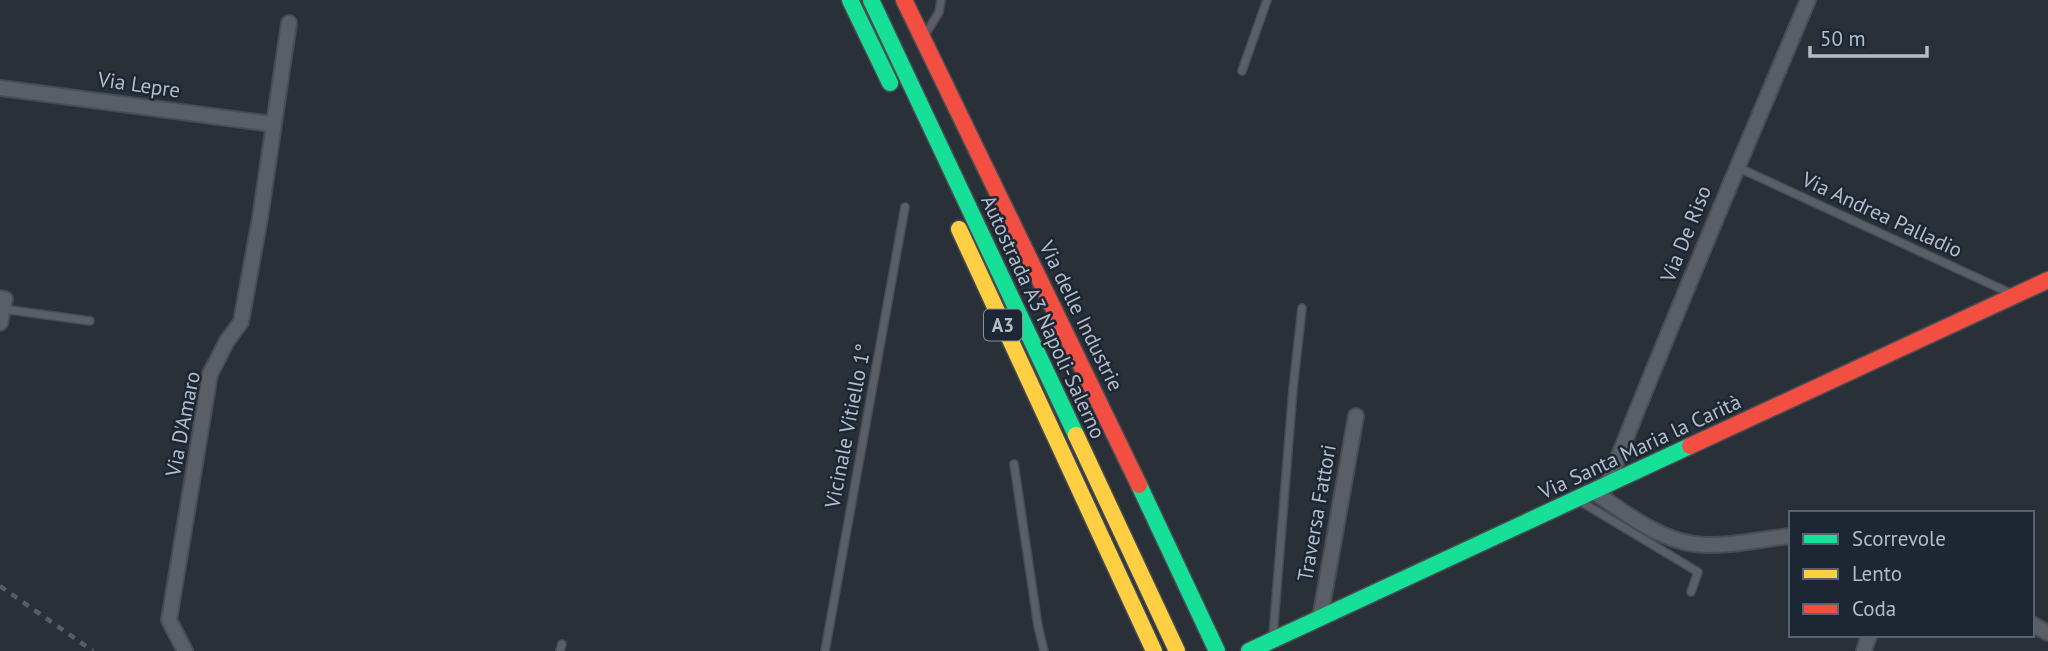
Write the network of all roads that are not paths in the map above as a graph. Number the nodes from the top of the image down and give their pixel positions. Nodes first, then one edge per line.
1 (850, 0) edge
2 (871, 0) edge
3 (904, 0) edge
4 (941, 0) edge
5 (1267, 0) edge
6 (1808, 0) edge
7 (289, 23) dead end
8 (923, 38) junction
9 (1242, 71) dead end
10 (0, 88) edge
11 (897, 98) dead end
12 (272, 124) junction
13 (1737, 167) junction
14 (905, 207) dead end
15 (952, 215) dead end
16 (2048, 280) edge
17 (2013, 295) junction
18 (1302, 308) dead end
19 (1, 310) edge
20 (90, 321) dead end
21 (1356, 416) dead end
22 (1014, 464) dead end
23 (1601, 489) junction
24 (1577, 500) junction
25 (1789, 537) edge
26 (1691, 592) dead end
27 (1320, 618) junction
28 (1273, 640) junction
29 (1177, 650) edge
30 (185, 651) edge
31 (825, 651) edge
32 (1044, 651) edge
33 (1154, 651) edge
34 (1217, 651) edge
35 (1249, 651) edge

1 - 11 main road
2 - 29 main road, Autostrada A3 Napoli-Salerno / A3
3 - 8 main road, Via delle Industrie
4 - 8 lane
5 - 9 lane
6 - 13 street, Via De Riso
7 - 12 street, Via D'Amaro
8 - 34 main road, Via delle Industrie
10 - 12 street, Via Lepre
12 - 30 street, Via D'Amaro
13 - 17 lane, Via Andrea Palladio
13 - 23 street, Via De Riso
14 - 31 lane, Vicinale Vitiello 1°
15 - 33 main road, Autostrada A3 Napoli-Salerno / A3
16 - 17 main road, Via Santa Maria la Carità
17 - 23 main road, Via Santa Maria la Carità
18 - 28 lane
19 - 20 lane
21 - 27 street, Traversa Fattori
22 - 32 lane
23 - 24 main road, Via Santa Maria la Carità
23 - 25 street
24 - 26 lane
24 - 27 main road, Via Santa Maria la Carità
27 - 28 main road, Via Santa Maria la Carità
28 - 35 main road, Via Santa Maria la Carità

